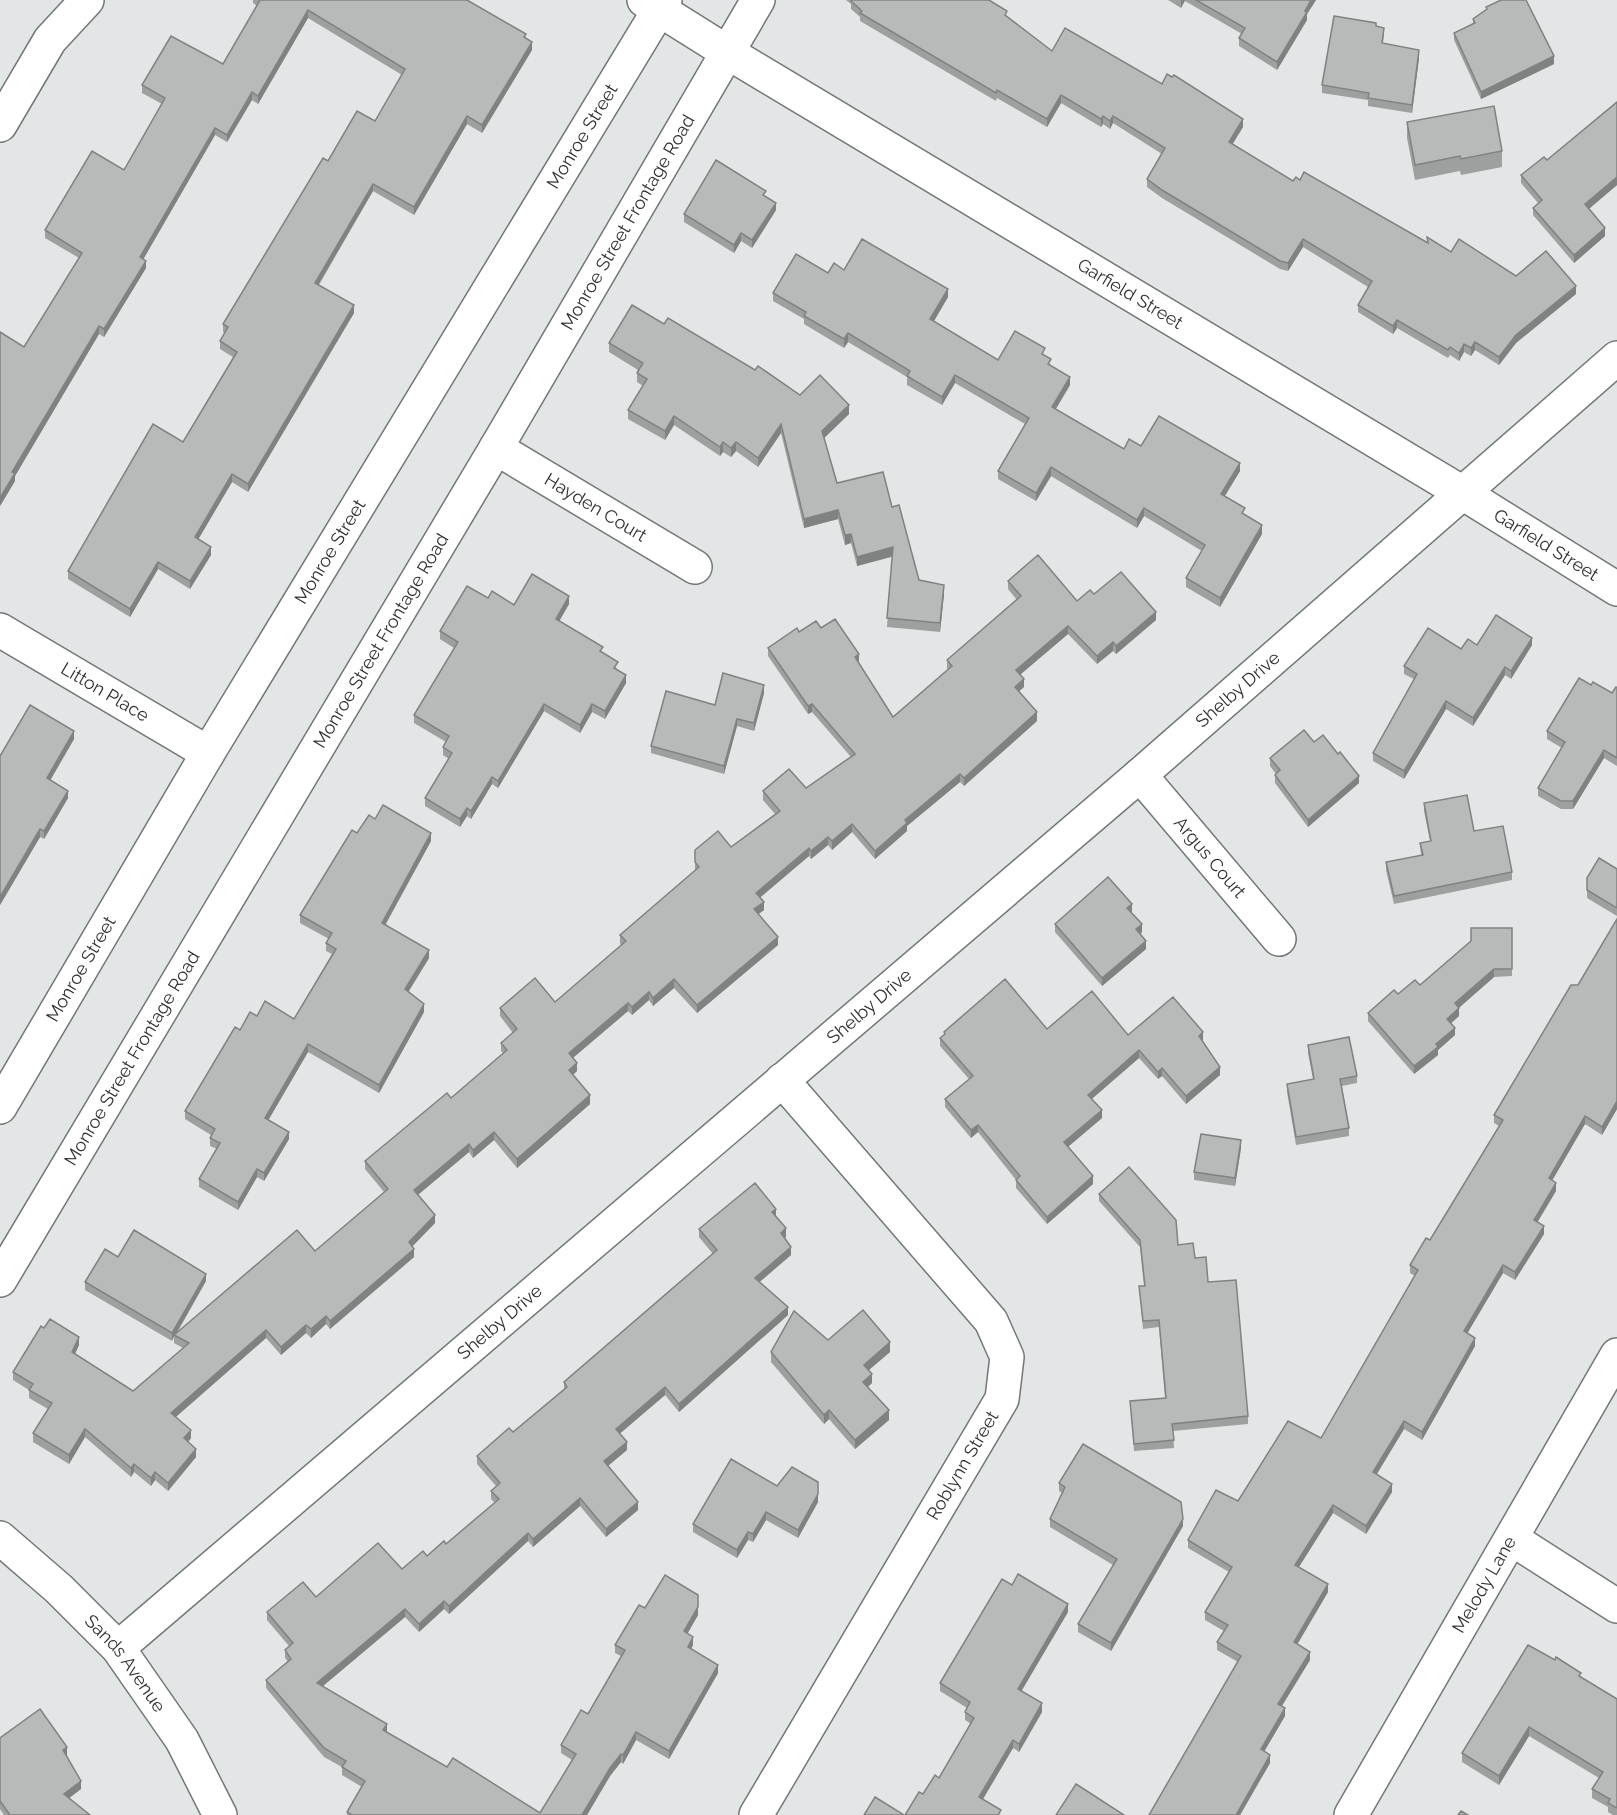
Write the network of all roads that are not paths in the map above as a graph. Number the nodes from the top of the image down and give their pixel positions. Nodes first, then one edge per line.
1 (87, 0) edge
2 (758, 0) edge
3 (656, 3) edge
4 (727, 52) junction
5 (0, 125) edge
6 (1617, 358) edge
7 (496, 448) junction
8 (1461, 492) junction
9 (695, 567) dead end
10 (1617, 589) edge
11 (0, 630) edge
12 (208, 753) junction
13 (1140, 775) junction
14 (1279, 939) dead end
15 (782, 1080) junction
16 (0, 1107) edge
17 (0, 1280) edge
18 (1617, 1355) edge
19 (0, 1538) edge
20 (1512, 1539) junction
21 (1617, 1605) edge
22 (118, 1648) junction
23 (220, 1815) edge
24 (756, 1815) edge
25 (1351, 1815) edge

1 - 5 street
2 - 4 street, Monroe Street Frontage Road
3 - 4 street, Garfield Street
3 - 12 street, Monroe Street
4 - 7 street, Monroe Street Frontage Road
4 - 8 street, Garfield Street
6 - 8 street, Shelby Drive
7 - 9 street, Hayden Court
7 - 17 street, Monroe Street Frontage Road
8 - 10 street, Garfield Street
8 - 13 street, Shelby Drive
11 - 12 street, Litton Place
12 - 16 street, Monroe Street
13 - 14 street, Argus Court
13 - 15 street, Shelby Drive
15 - 22 street, Shelby Drive
15 - 24 street, Roblynn Street
18 - 20 street, Melody Lane
19 - 22 street, Sands Avenue
20 - 21 street
20 - 25 street, Melody Lane
22 - 23 street, Sands Avenue

